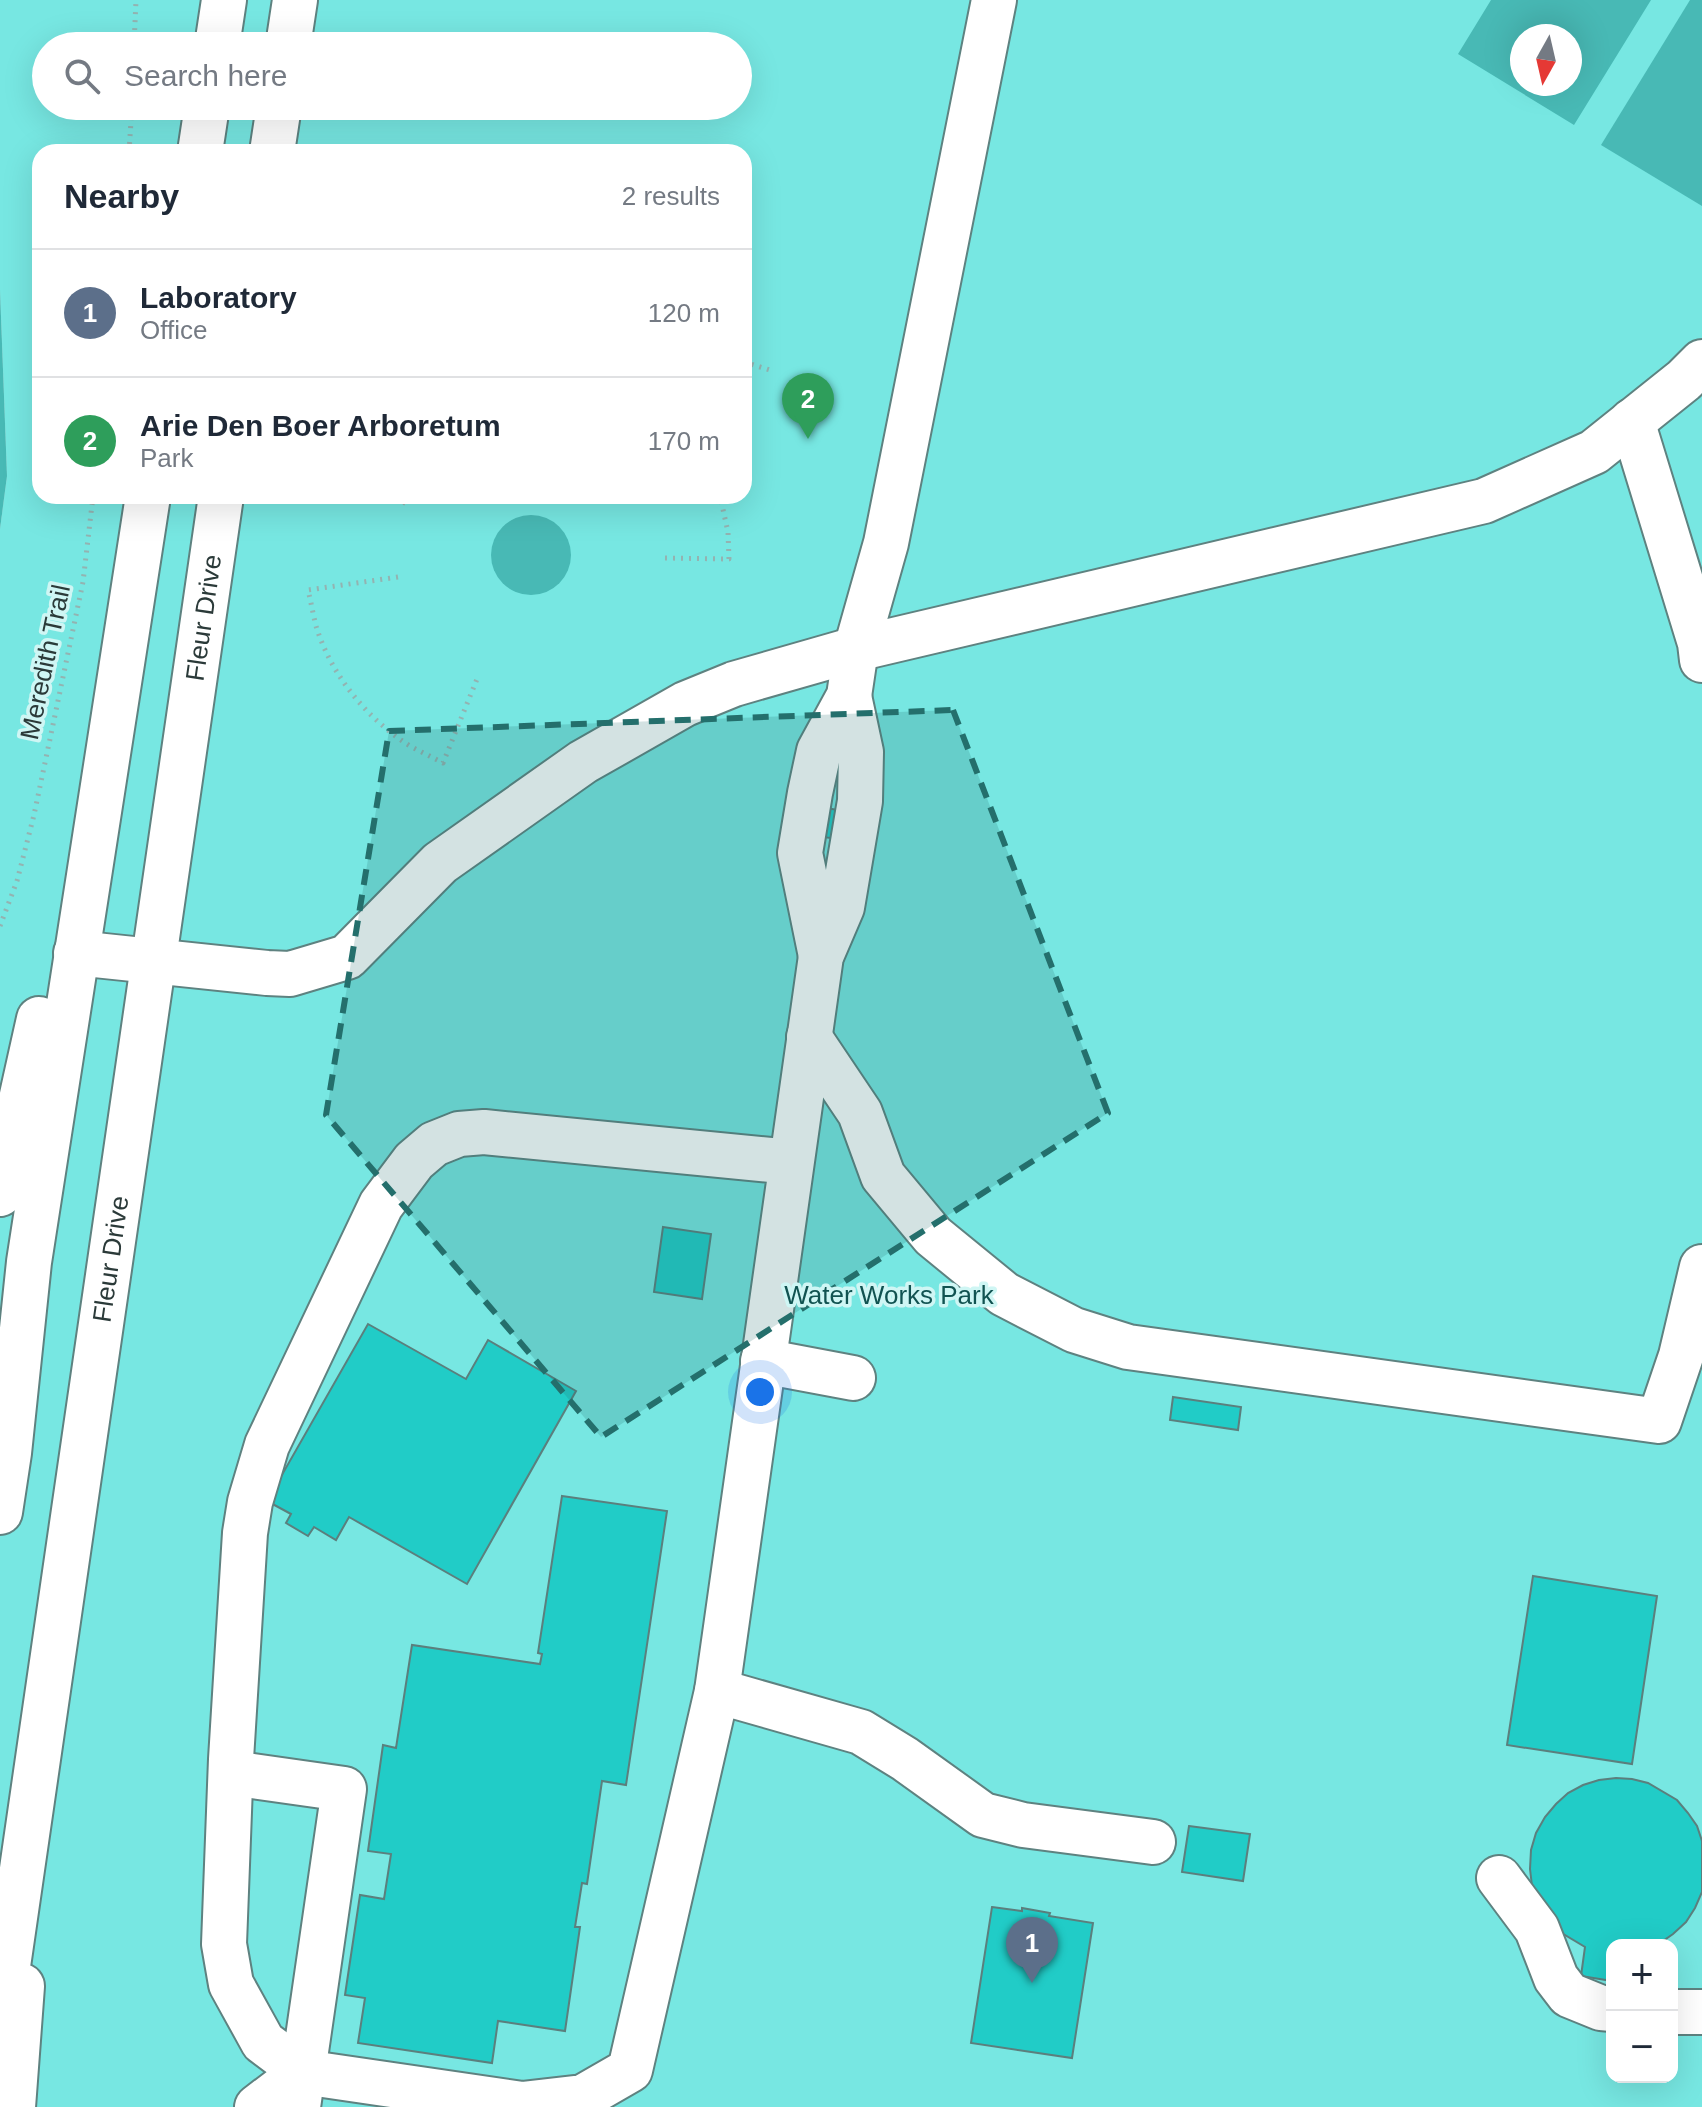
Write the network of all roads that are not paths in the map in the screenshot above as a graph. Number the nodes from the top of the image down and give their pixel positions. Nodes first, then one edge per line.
1 (224, 0) edge
2 (295, 0) edge
3 (994, 0) edge
4 (219, 32) edge
5 (290, 32) edge
6 (205, 120) edge
7 (277, 120) edge
8 (201, 144) edge
9 (273, 144) edge
10 (1702, 362) edge
11 (1632, 421) junction
12 (147, 504) edge
13 (220, 504) edge
14 (1688, 568) edge
15 (129, 618) junction
16 (856, 649) junction
17 (1702, 660) edge
18 (76, 953) junction
19 (152, 962) junction
20 (809, 1037) junction
21 (791, 1162) junction
22 (0, 1194) edge
23 (1702, 1267) edge
24 (763, 1361) junction
25 (853, 1378) dead end
26 (0, 1512) edge
27 (717, 1691) junction
28 (39, 1753) junction
29 (231, 1773) junction
30 (1153, 1842) dead end
31 (1499, 1878) dead end
32 (1606, 2008) edge
33 (1678, 2012) edge
34 (1702, 2012) edge
35 (0, 2021) edge
36 (301, 2090) edge
37 (521, 2106) edge
38 (13, 2107) edge
39 (257, 2107) edge

1 - 4 main road
2 - 5 main road
3 - 16 main road
6 - 8 main road
7 - 9 main road
10 - 11 main road
11 - 14 main road
11 - 16 main road
12 - 15 main road
13 - 19 main road, Fleur Drive
14 - 17 main road
15 - 18 main road
15 - 22 main road
16 - 19 main road
16 - 20 main road
18 - 19 main road
18 - 26 main road
19 - 28 main road, Fleur Drive
20 - 21 main road
20 - 23 main road
21 - 24 main road
21 - 29 main road
24 - 25 main road
24 - 27 main road
27 - 30 main road
27 - 37 main road
28 - 35 main road, Fleur Drive
28 - 38 main road
29 - 36 main road
29 - 36 main road
31 - 32 main road
33 - 34 main road
36 - 37 main road
36 - 39 main road

